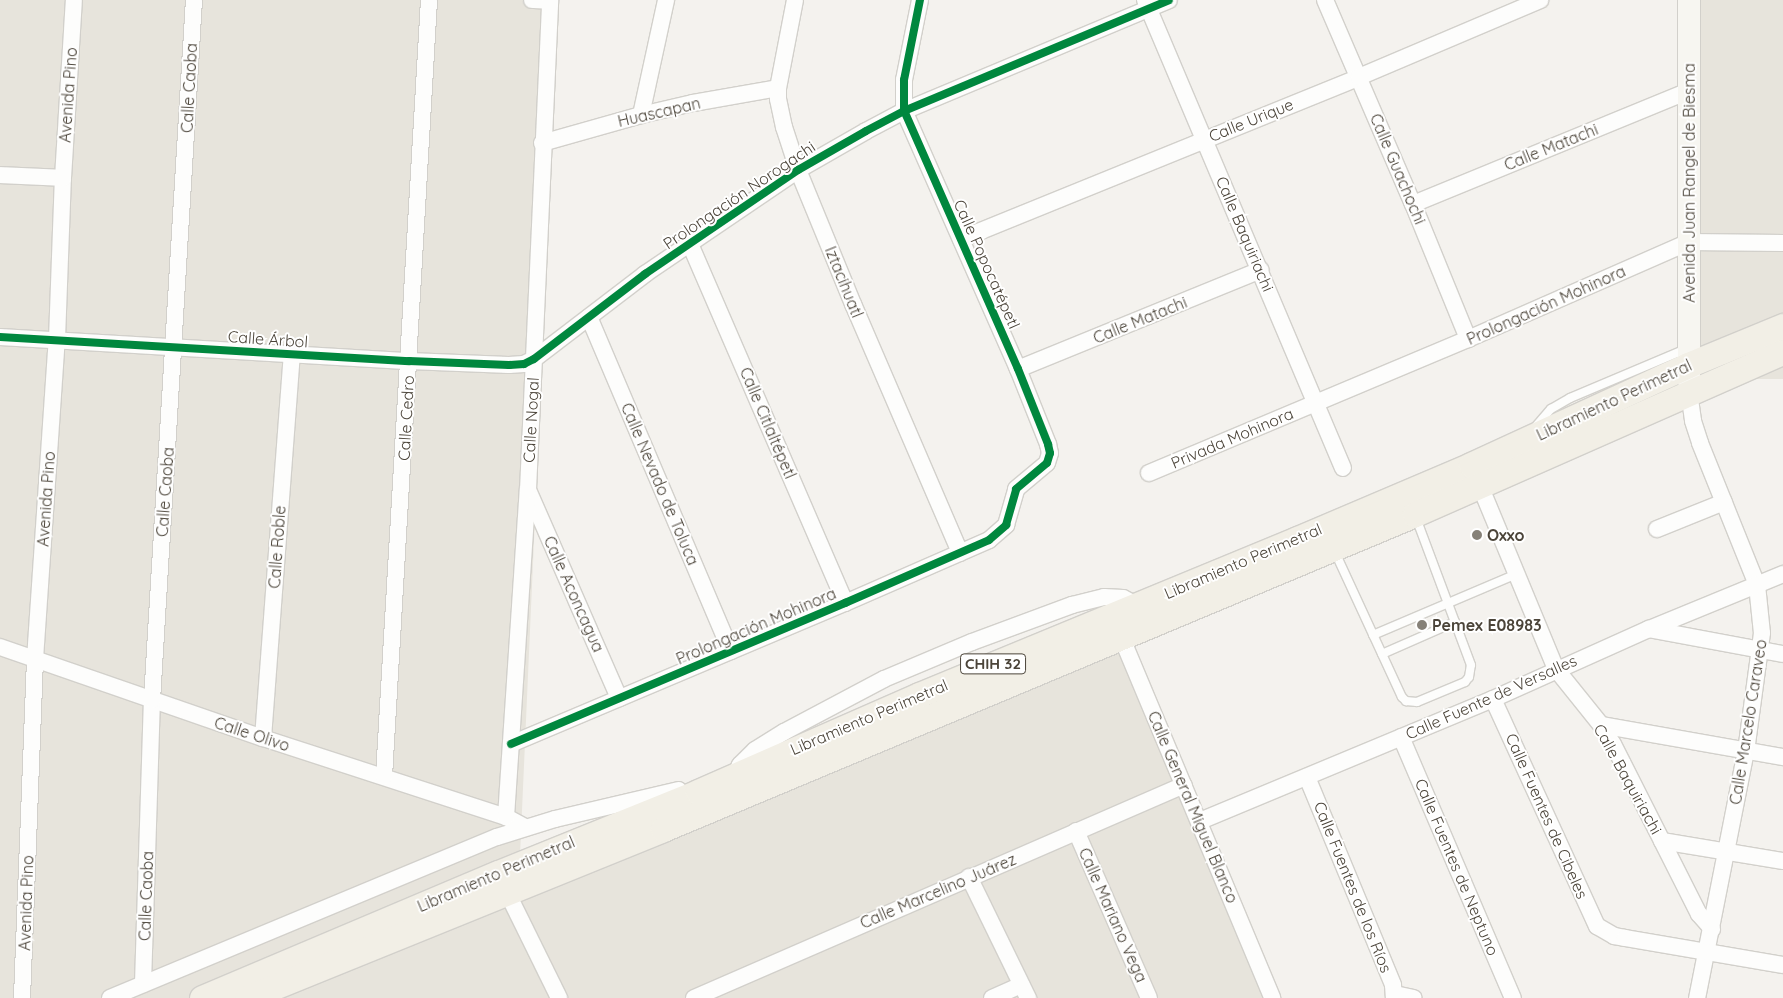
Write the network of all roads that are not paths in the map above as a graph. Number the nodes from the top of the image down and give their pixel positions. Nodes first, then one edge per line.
1 (74, 0) edge
2 (194, 0) edge
3 (429, 0) edge
4 (532, 0) edge
5 (550, 0) edge
6 (666, 0) edge
7 (795, 0) edge
8 (920, 0) edge
9 (1169, 0) edge
10 (1325, 0) edge
11 (1540, 0) edge
12 (1689, 0) edge
13 (1147, 4) edge
14 (1359, 77) junction
15 (778, 88) junction
16 (1689, 91) junction
17 (904, 111) junction
18 (641, 115) junction
19 (1205, 138) junction
20 (542, 143) junction
21 (798, 170) junction
22 (0, 175) edge
23 (63, 178) junction
24 (1413, 204) junction
25 (961, 239) junction
26 (1689, 242) junction
27 (690, 244) junction
28 (1783, 244) edge
29 (1261, 270) junction
30 (589, 317) junction
31 (1783, 326) edge
32 (0, 337) edge
33 (57, 339) junction
34 (1468, 339) junction
35 (174, 347) junction
36 (1783, 352) edge
37 (292, 355) junction
38 (1688, 357) junction
39 (534, 359) junction
40 (409, 361) junction
41 (1018, 369) junction
42 (1689, 392) junction
43 (1316, 403) junction
44 (1344, 468) dead end
45 (1149, 473) dead end
46 (1475, 476) junction
47 (528, 490) junction
48 (1724, 502) junction
49 (1415, 514) junction
50 (1006, 525) joint
51 (1657, 529) dead end
52 (1334, 548) junction
53 (960, 553) junction
54 (1517, 574) junction
55 (1783, 574) edge
56 (1757, 584) junction
57 (845, 603) junction
58 (1448, 603) junction
59 (1137, 605) junction
60 (1455, 622) junction
61 (1117, 626) junction
62 (1649, 629) junction
63 (1373, 635) junction
64 (0, 647) edge
65 (1762, 650) junction
66 (731, 651) junction
67 (1382, 654) junction
68 (1783, 654) edge
69 (35, 659) junction
70 (1556, 669) junction
71 (619, 698) junction
72 (1493, 698) junction
73 (152, 700) junction
74 (1601, 725) junction
75 (1401, 737) junction
76 (263, 738) junction
77 (511, 744) junction
78 (1746, 751) junction
79 (1783, 758) edge
80 (735, 775) junction
81 (384, 776) junction
82 (1308, 777) junction
83 (1184, 785) junction
84 (698, 792) junction
85 (506, 817) junction
86 (1200, 822) junction
87 (525, 827) junction
88 (1076, 831) junction
89 (1662, 841) junction
90 (1727, 851) junction
91 (1783, 861) edge
92 (969, 877) junction
93 (502, 882) junction
94 (1712, 929) junction
95 (1708, 952) junction
96 (1783, 965) edge
97 (143, 984) junction
98 (1025, 991) edge
99 (1394, 996) edge
100 (22, 998) edge
101 (110, 998) edge
102 (202, 998) edge
103 (248, 998) edge
104 (559, 998) edge
105 (694, 998) edge
106 (992, 998) edge
107 (1149, 998) edge
108 (1272, 998) edge
109 (1414, 998) edge
110 (1513, 998) edge
111 (1697, 998) edge

1 - 23 street, Avenida Pino
2 - 35 street, Calle Caoba
3 - 40 street, Calle Cedro
4 - 5 street
5 - 20 street, Calle Nogal
6 - 18 street
7 - 15 street, Iztacihuatl
8 - 17 street, Calle Popocatépetl
9 - 13 street, Prolongación Norogachi
10 - 14 street, Calle Guachochi
11 - 14 street, Calle Urique
12 - 16 street, Avenida Juan Rangel de Biesma
13 - 17 street, Prolongación Norogachi
13 - 19 street, Calle Baquiriachi
14 - 19 street, Calle Urique
14 - 24 street, Calle Guachochi
15 - 18 street, Huascapan
15 - 21 street, Iztacihuatl
16 - 24 street, Calle Matachi
16 - 26 street, Avenida Juan Rangel de Biesma
17 - 21 street, Prolongación Norogachi
17 - 25 street, Calle Popocatépetl
18 - 20 street, Huascapan
19 - 25 street, Calle Urique
19 - 29 street, Calle Baquiriachi
20 - 39 street, Calle Nogal
21 - 27 street, Prolongación Norogachi
21 - 53 street, Iztacihuatl
22 - 23 street
23 - 33 street, Avenida Pino
24 - 34 street, Calle Guachochi
25 - 41 street, Calle Popocatépetl
26 - 28 street, Prolongación Mohinora
26 - 34 street, Prolongación Mohinora
26 - 38 street, Avenida Juan Rangel de Biesma
27 - 30 street, Prolongación Norogachi
27 - 57 street, Calle Citlaltépetl
29 - 41 street, Calle Matachi
29 - 43 street, Calle Baquiriachi
30 - 39 street, Prolongación Norogachi
30 - 66 street, Calle Nevado de Toluca
31 - 38 main road, Libramiento Perimetral / CHIH 32
32 - 33 street, Calle Árbol
33 - 35 street, Calle Árbol
33 - 69 street, Avenida Pino
34 - 43 street, Prolongación Mohinora
35 - 37 street, Calle Árbol
35 - 73 street, Calle Caoba
36 - 42 main road, Libramiento Perimetral / CHIH 32
37 - 40 street, Calle Árbol
37 - 76 street, Calle Roble
38 - 42 street, Calle Marcelo Caraveo
38 - 46 main road, Libramiento Perimetral / CHIH 32
39 - 40 street, Calle Árbol
39 - 47 street, Calle Nogal
40 - 81 street, Calle Cedro
41 - 50 street, Calle Popocatépetl
42 - 46 main road, Libramiento Perimetral / CHIH 32
42 - 48 street, Calle Marcelo Caraveo
43 - 44 street, Calle Baquiriachi
43 - 45 street, Privada Mohinora
46 - 49 main road, Libramiento Perimetral / CHIH 32
46 - 54 street, Calle Baquiriachi
46 - 59 main road, Libramiento Perimetral / CHIH 32
47 - 71 street, Calle Aconcagua
47 - 77 street, Calle Nogal
48 - 51 street
48 - 56 street, Calle Marcelo Caraveo
49 - 52 main road, Libramiento Perimetral / CHIH 32
49 - 58 lane
50 - 53 street, Prolongación Mohinora
52 - 61 main road, Libramiento Perimetral / CHIH 32
52 - 63 lane
53 - 57 street, Prolongación Mohinora
54 - 58 lane
54 - 70 street, Calle Baquiriachi
55 - 56 street, Calle Fuente de Versalles
56 - 62 street, Calle Fuente de Versalles
56 - 65 street, Calle Marcelo Caraveo
57 - 66 street, Prolongación Mohinora
58 - 60 lane
58 - 63 lane
59 - 61 main road, Libramiento Perimetral / CHIH 32
59 - 80 street
60 - 67 lane
60 - 67 lane
61 - 80 main road, Libramiento Perimetral / CHIH 32
61 - 83 street, Calle General Miguel Blanco
61 - 93 main road, Libramiento Perimetral / CHIH 32
62 - 65 street
62 - 70 street, Calle Fuente de Versalles
63 - 67 lane
64 - 69 street, Calle Olivo
65 - 68 street
65 - 78 street, Calle Marcelo Caraveo
66 - 71 street, Prolongación Mohinora
69 - 73 street, Calle Olivo
69 - 100 street, Avenida Pino
70 - 72 street, Calle Fuente de Versalles
70 - 74 street, Calle Baquiriachi
71 - 77 street, Prolongación Mohinora
72 - 75 street, Calle Fuente de Versalles
72 - 95 street, Calle Fuentes de Cibeles
73 - 76 street, Calle Olivo
73 - 97 street, Calle Caoba
74 - 78 street
74 - 89 street, Calle Baquiriachi
75 - 82 street, Calle Fuente de Versalles
75 - 110 street, Calle Fuentes de Neptuno
76 - 81 street, Calle Olivo
77 - 85 street, Calle Nogal
78 - 79 street
78 - 90 street, Calle Marcelo Caraveo
80 - 84 main road, Libramiento Perimetral / CHIH 32
81 - 85 street, Calle Olivo
82 - 86 street, Calle Fuente de Versalles
82 - 99 street, Calle Fuentes de los Ríos
83 - 86 street, Calle General Miguel Blanco
83 - 88 street, Calle Marcelino Juárez
84 - 87 street
84 - 93 main road, Libramiento Perimetral / CHIH 32
85 - 87 street
86 - 108 street, Calle General Miguel Blanco
87 - 97 street
88 - 92 street, Calle Marcelino Juárez
88 - 107 street, Calle Mariano Vega
89 - 90 street
89 - 94 street, Calle Baquiriachi
90 - 91 street
90 - 94 street, Calle Marcelo Caraveo
92 - 98 street
92 - 105 street, Calle Marcelino Juárez
93 - 102 main road, Libramiento Perimetral / CHIH 32
93 - 103 main road, Libramiento Perimetral / CHIH 32
93 - 104 street
94 - 95 street, Calle Marcelo Caraveo
95 - 96 street
95 - 111 street, Calle Marcelo Caraveo
97 - 101 street
98 - 106 street
99 - 109 street

